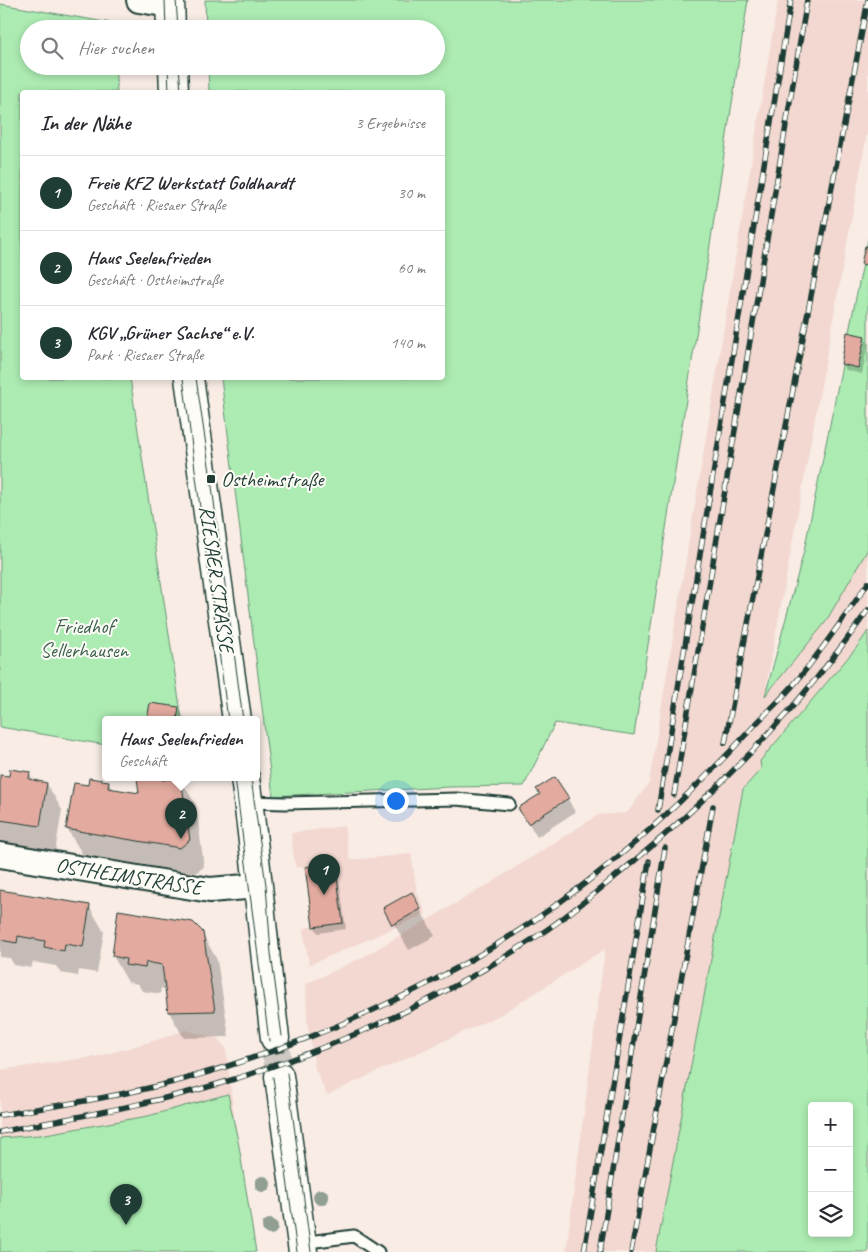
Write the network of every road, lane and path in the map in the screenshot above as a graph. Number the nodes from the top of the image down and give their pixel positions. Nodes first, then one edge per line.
1 (139, 0) edge
2 (171, 11) edge
3 (173, 75) edge
4 (174, 90) edge
5 (189, 380) edge
6 (236, 716) edge
7 (247, 790) edge
8 (510, 804) dead end
9 (0, 855) edge
10 (258, 886) junction
11 (275, 1038) tunnel mouth
12 (280, 1076) tunnel mouth
13 (302, 1247) edge
14 (378, 1252) edge

1 - 2 street
3 - 4 main road
5 - 6 main road, RIESAER STRASSE
7 - 8 lane
7 - 10 main road
9 - 10 street, OSTHEIMSTRASSE
10 - 11 main road
12 - 13 main road
13 - 14 lane

